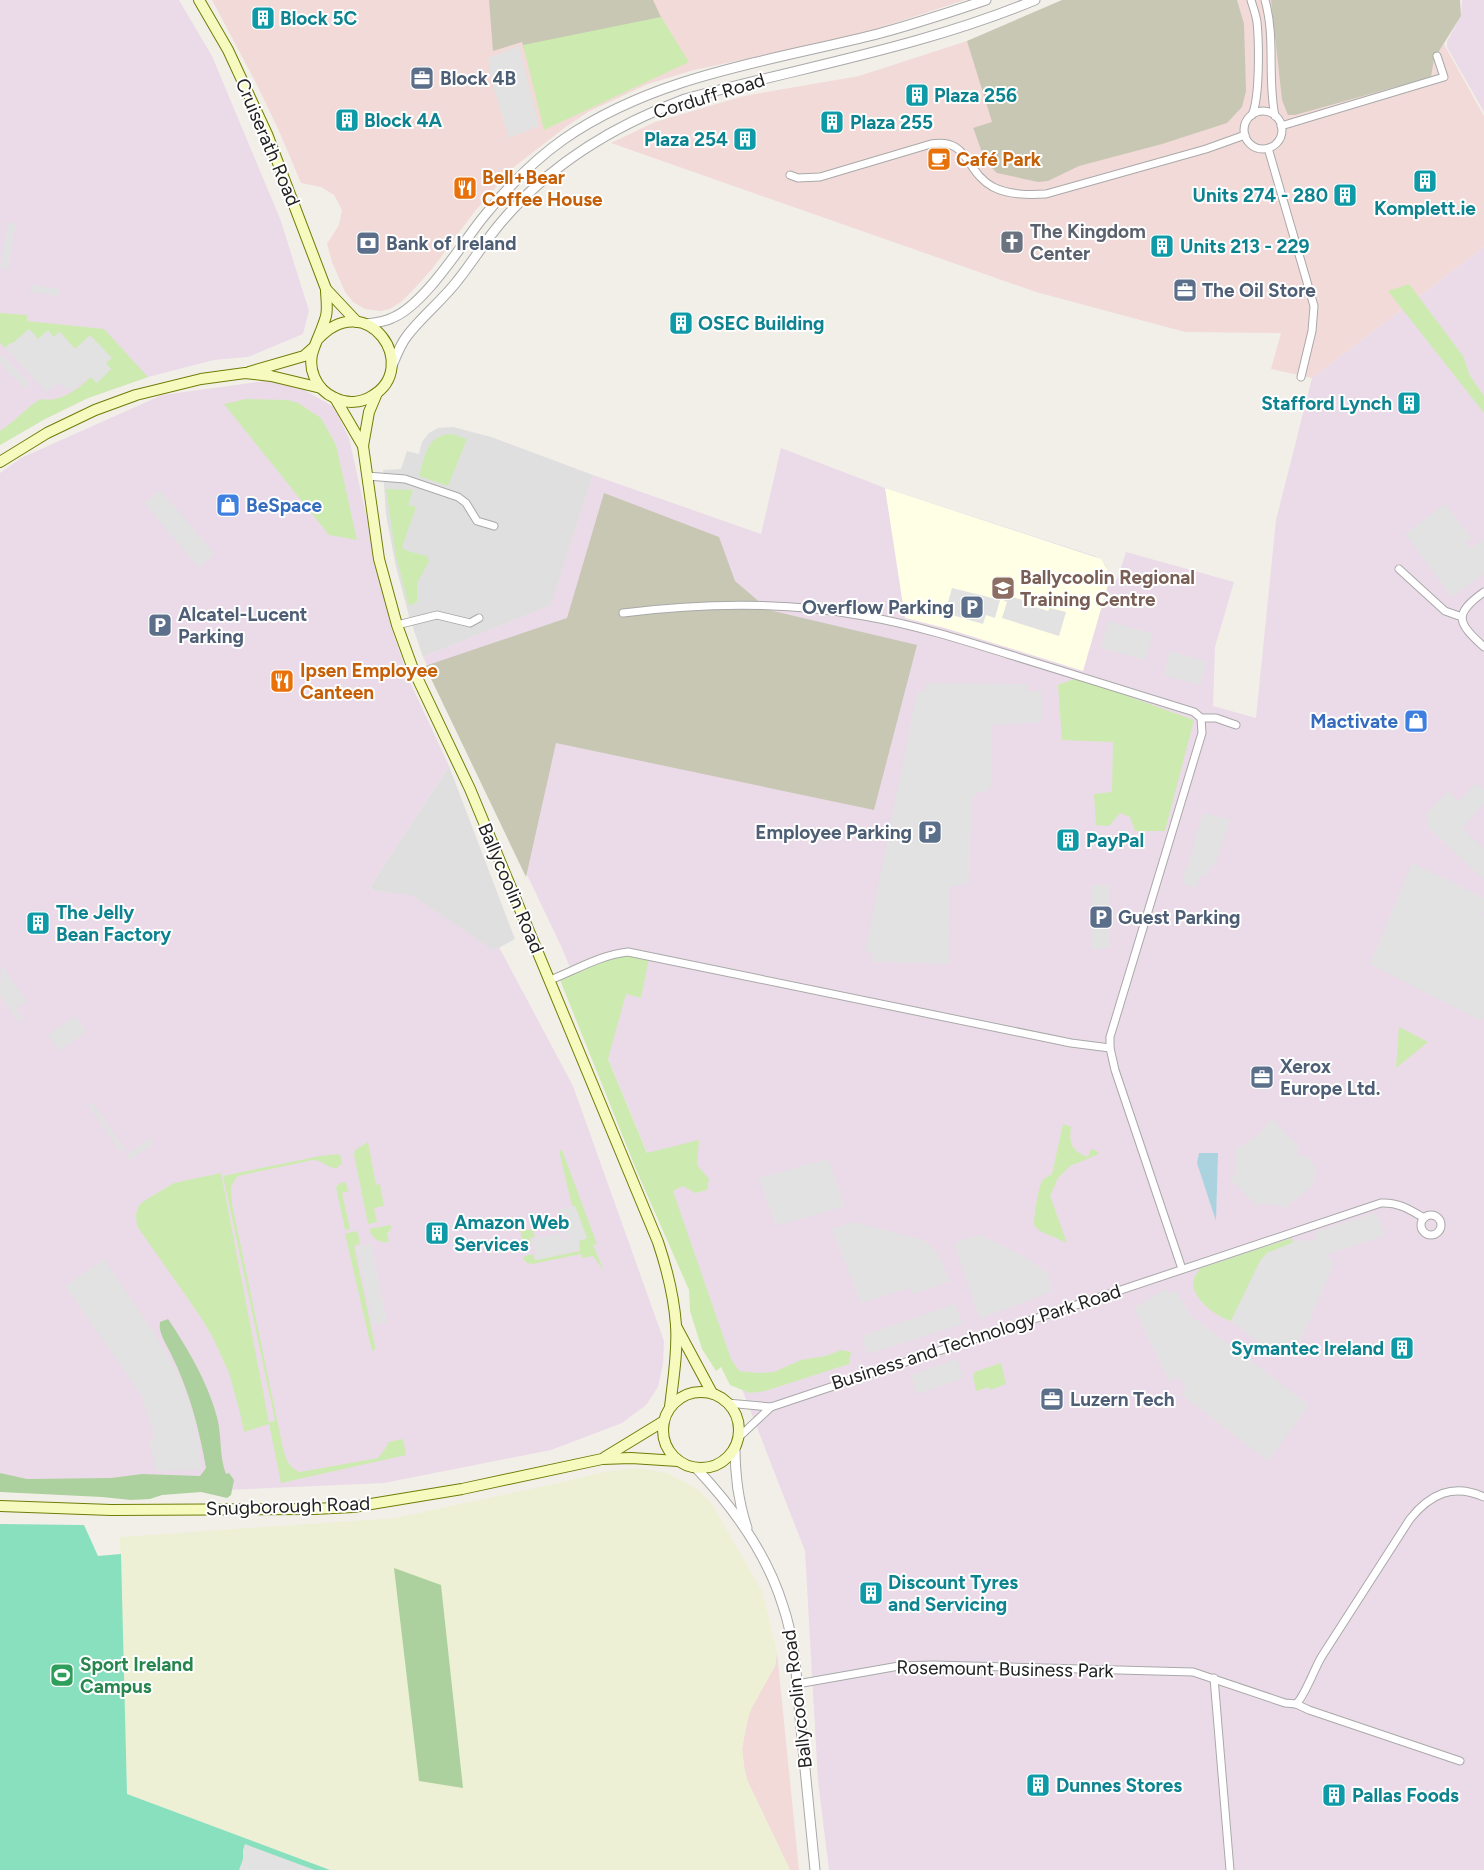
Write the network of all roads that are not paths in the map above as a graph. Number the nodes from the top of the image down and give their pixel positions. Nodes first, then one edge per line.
1 (199, 0) edge
2 (986, 0) edge
3 (1035, 0) edge
4 (1250, 0) edge
5 (1266, 0) edge
6 (1437, 56) dead end
7 (1252, 115) junction
8 (1275, 116) junction
9 (1281, 126) junction
10 (1244, 135) junction
11 (1268, 148) junction
12 (790, 175) dead end
13 (326, 289) junction
14 (362, 323) junction
15 (316, 344) junction
16 (392, 366) junction
17 (245, 373) junction
18 (1301, 376) dead end
19 (321, 388) junction
20 (377, 393) junction
21 (335, 398) junction
22 (363, 446) junction
23 (0, 462) edge
24 (367, 476) junction
25 (494, 526) dead end
26 (1399, 570) dead end
27 (1484, 592) edge
28 (623, 613) dead end
29 (1462, 617) junction
30 (479, 618) dead end
31 (397, 625) junction
32 (1484, 647) edge
33 (1201, 718) junction
34 (1236, 725) dead end
35 (550, 980) junction
36 (1110, 1048) junction
37 (1424, 1218) dead end
38 (1182, 1268) junction
39 (676, 1325) junction
40 (712, 1393) junction
41 (728, 1403) junction
42 (771, 1406) junction
43 (670, 1407) junction
44 (664, 1421) junction
45 (737, 1442) junction
46 (602, 1458) junction
47 (678, 1461) junction
48 (696, 1468) junction
49 (1484, 1498) edge
50 (0, 1506) edge
51 (749, 1535) junction
52 (1214, 1678) junction
53 (797, 1684) junction
54 (1296, 1704) junction
55 (1460, 1761) dead end
56 (815, 1870) edge
57 (1230, 1870) edge

1 - 13 main road, Cruiserath Road
2 - 14 street, Corduff Road
3 - 16 street, Corduff Road
4 - 7 street
5 - 8 street
6 - 9 street
7 - 8 street
7 - 10 street
8 - 9 street
9 - 11 street
10 - 11 street
10 - 12 street
11 - 18 street
13 - 14 main road, Cruiserath Road
13 - 15 main road, Cruiserath Road
14 - 15 main road
14 - 16 main road
15 - 17 main road
15 - 19 main road
16 - 20 main road
17 - 19 main road
17 - 23 main road
19 - 21 main road
20 - 21 main road
20 - 22 main road, Ballycoolin Road
21 - 22 main road, Ballycoolin Road
22 - 24 main road, Ballycoolin Road
24 - 25 street
24 - 31 main road, Ballycoolin Road
26 - 29 street
27 - 29 street
28 - 33 street
29 - 32 street
30 - 31 street
31 - 35 main road, Ballycoolin Road
33 - 34 street
33 - 36 street
35 - 36 street
35 - 39 main road, Ballycoolin Road
36 - 38 street
37 - 38 street, Business and Technology Park Road
38 - 42 street, Business and Technology Park Road
39 - 40 main road, Ballycoolin Road
39 - 43 main road, Ballycoolin Road
40 - 41 main road
40 - 43 main road
41 - 42 street, Business and Technology Park Road
41 - 45 main road
42 - 45 street, Business and Technology Park Road
43 - 44 main road
44 - 46 main road, Snugborough Road
44 - 47 main road
45 - 48 main road
45 - 51 street, Ballycoolin Road
46 - 47 main road, Snugborough Road
46 - 50 main road, Snugborough Road
47 - 48 main road
48 - 51 street, Ballycoolin Road
49 - 54 street
51 - 53 street, Ballycoolin Road
52 - 53 street, Rosemount Business Park
52 - 54 street, Rosemount Business Park
52 - 57 street
53 - 56 street, Ballycoolin Road
54 - 55 street, Rosemount Business Park

